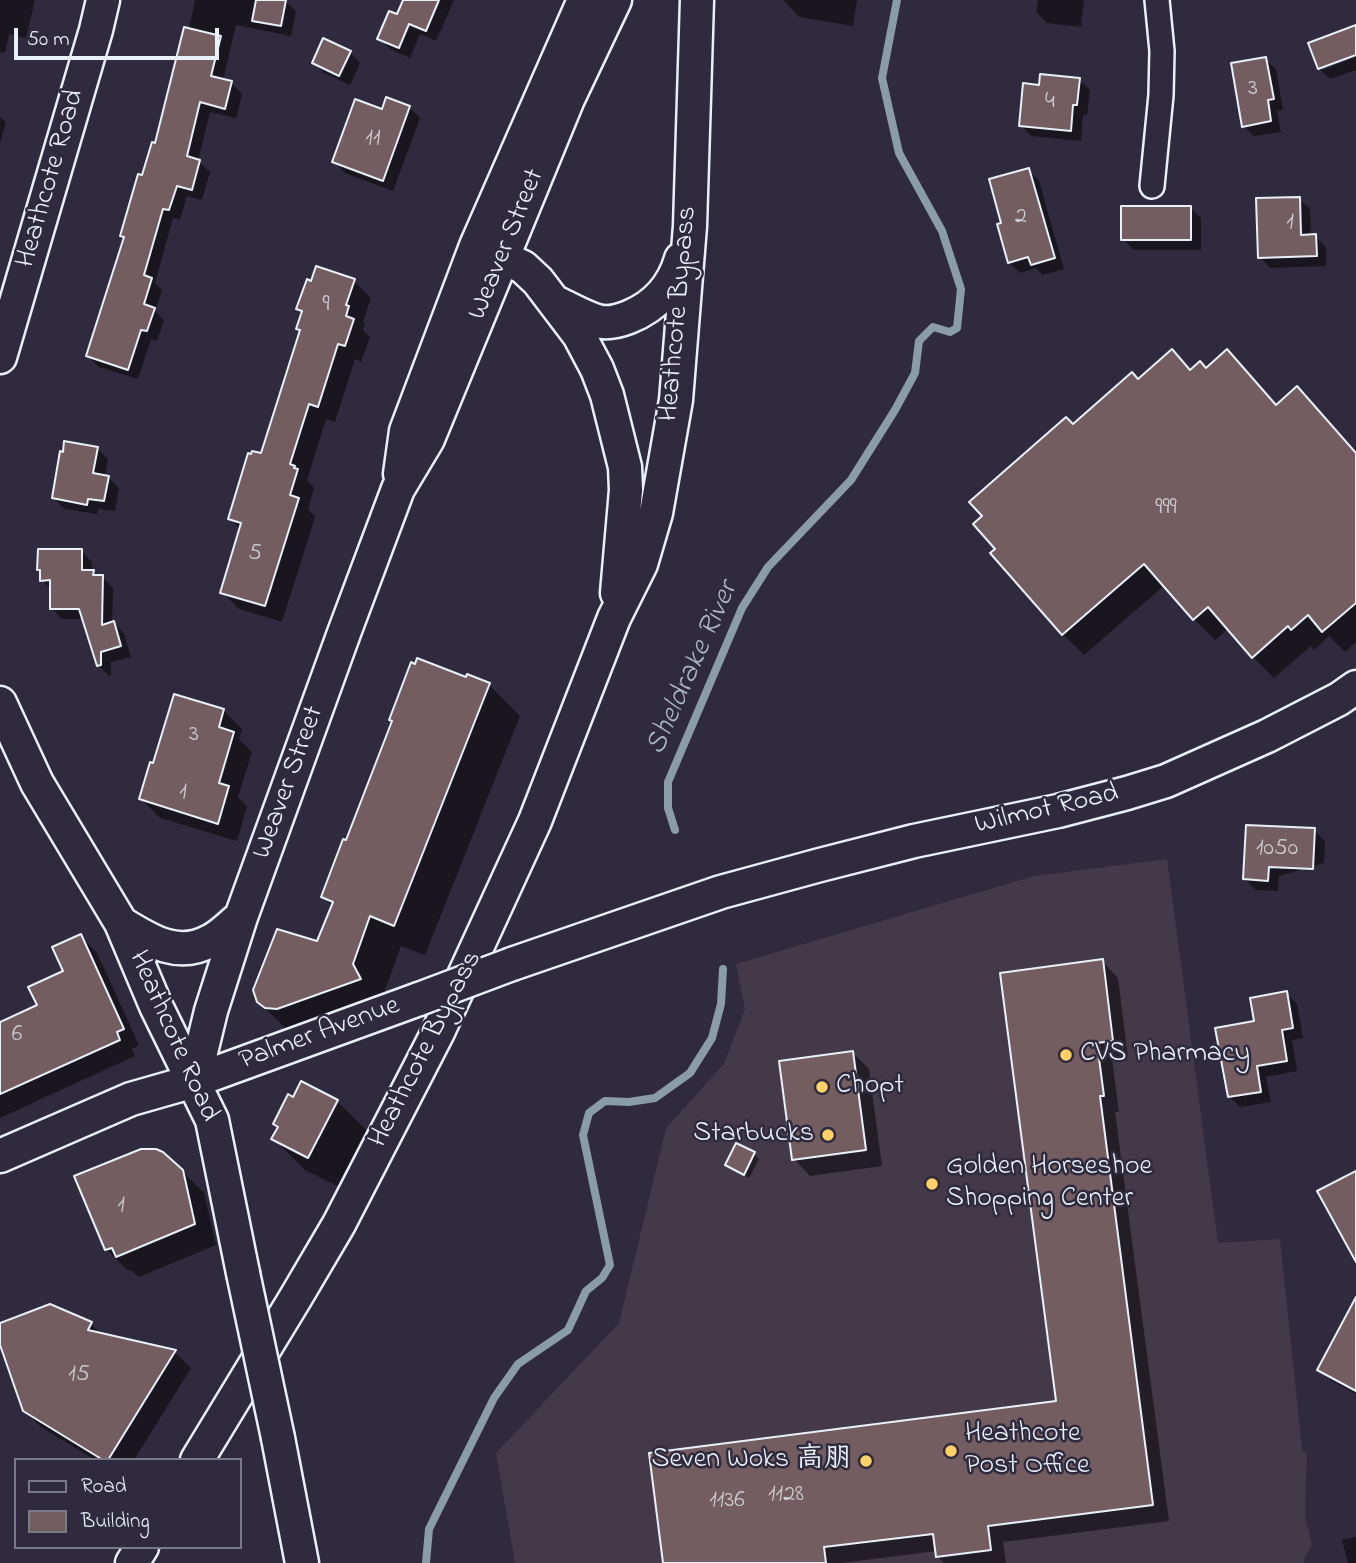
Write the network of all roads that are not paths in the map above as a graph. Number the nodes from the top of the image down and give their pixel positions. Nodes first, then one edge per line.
1 (103, 0) edge
2 (584, 0) edge
3 (615, 0) edge
4 (697, 0) edge
5 (1157, 0) edge
6 (1152, 186) dead end
7 (690, 226) junction
8 (490, 252) junction
9 (553, 301) junction
10 (0, 357) edge
11 (614, 618) junction
12 (1356, 687) edge
13 (0, 703) edge
14 (721, 892) joint
15 (241, 917) junction
16 (121, 923) junction
17 (194, 1081) junction
18 (0, 1156) edge
19 (198, 1458) edge
20 (302, 1563) edge

1 - 10 main road, Heathcote Road
2 - 8 main road, Weaver Street
3 - 8 main road, Weaver Street
4 - 7 main road, Heathcote Bypass
5 - 6 street
7 - 9 main road
7 - 11 main road, Heathcote Bypass
8 - 9 main road, Heathcote Bypass
8 - 15 main road, Weaver Street
9 - 11 main road, Heathcote Bypass
11 - 19 main road, Heathcote Bypass
12 - 14 main road, Wilmot Road
13 - 16 main road, Heathcote Road
14 - 17 main road, Palmer Avenue, bridge
15 - 16 main road
15 - 17 main road, Weaver Street
16 - 17 main road, Heathcote Road
17 - 18 main road, Palmer Avenue
17 - 20 main road, Heathcote Road, bridge

